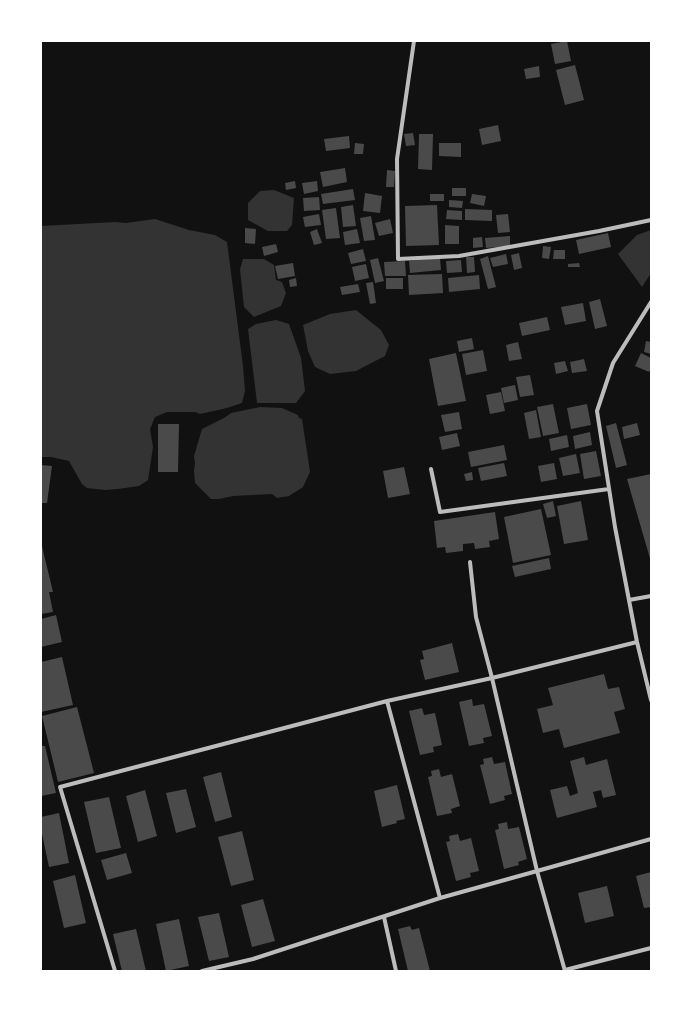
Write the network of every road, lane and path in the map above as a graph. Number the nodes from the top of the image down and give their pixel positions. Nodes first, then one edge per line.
1 (414, 41) edge
2 (651, 220) edge
3 (651, 302) edge
4 (431, 470) dead end
5 (609, 489) junction
6 (470, 562) dead end
7 (651, 596) edge
8 (629, 600) junction
9 (637, 642) junction
10 (492, 678) junction
11 (651, 700) edge
12 (386, 701) junction
13 (651, 839) edge
14 (536, 871) junction
15 (440, 898) junction
16 (384, 917) junction
17 (651, 948) edge
18 (115, 971) edge
19 (202, 971) edge
20 (396, 971) edge
21 (565, 971) edge

1 - 2 street
3 - 5 street
4 - 5 street
5 - 8 street
6 - 10 street
7 - 8 street
8 - 9 street
9 - 10 street
9 - 11 street
10 - 12 street
10 - 14 street
12 - 15 street
12 - 18 street
13 - 14 street
14 - 15 street
14 - 21 street
15 - 16 street
16 - 19 street
16 - 20 street
17 - 21 street

